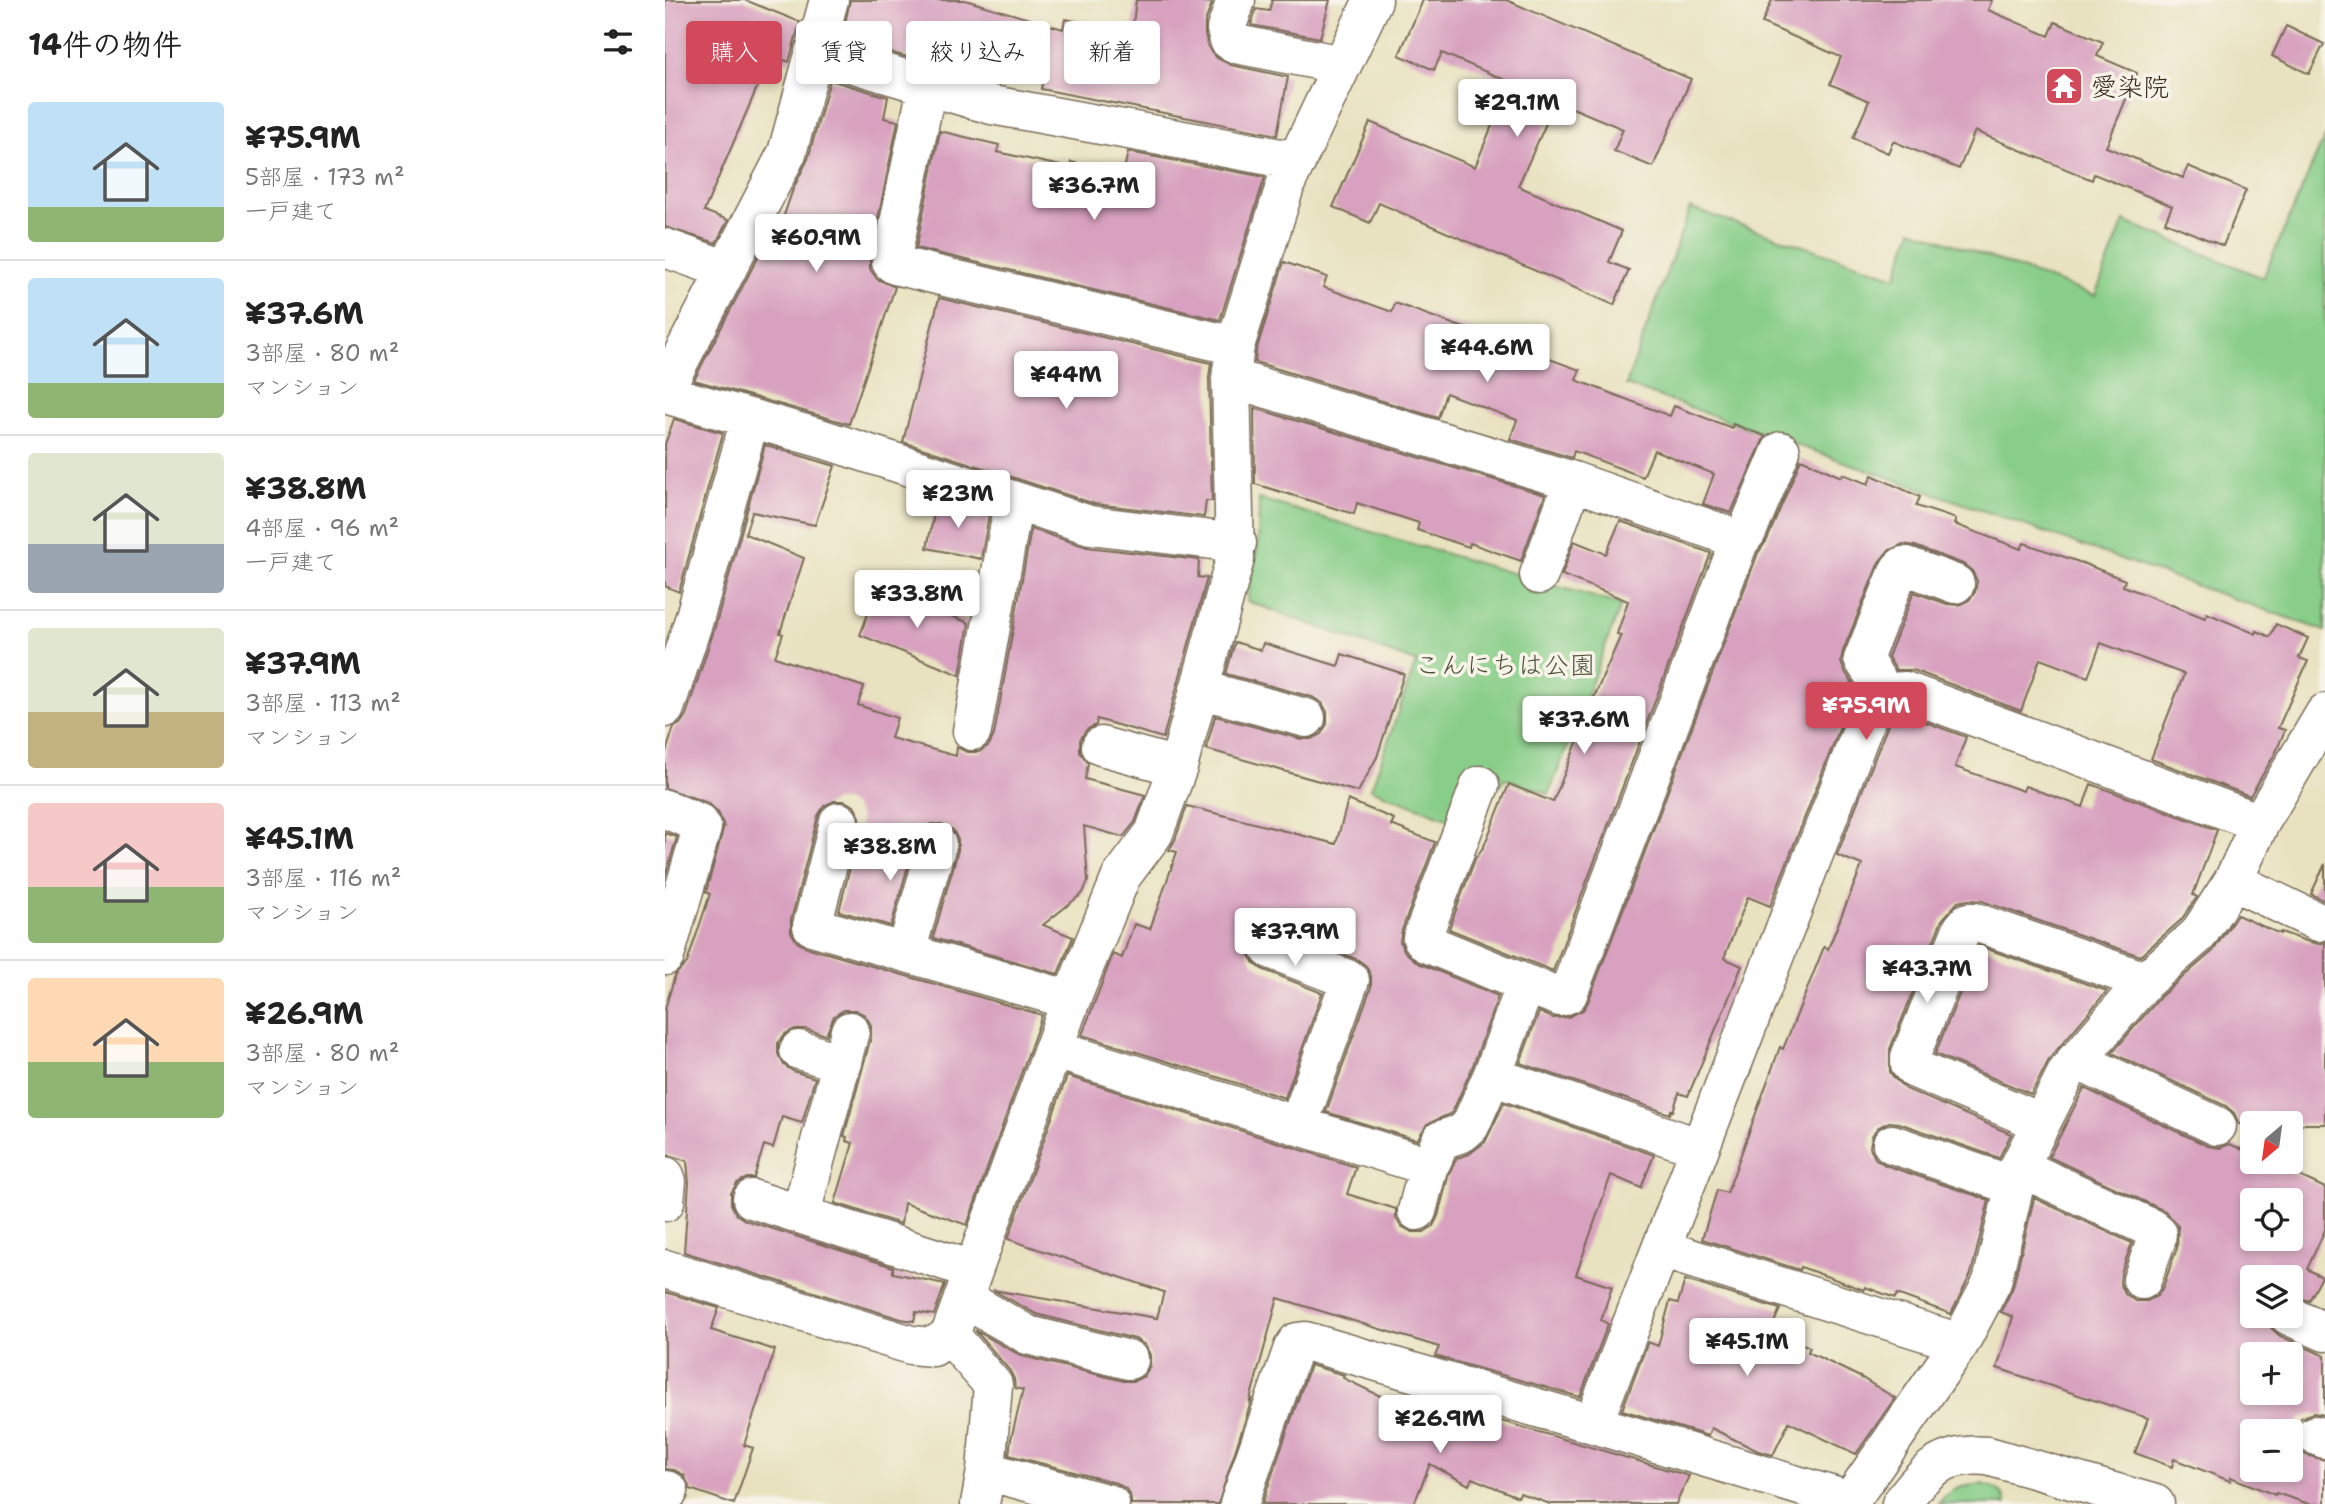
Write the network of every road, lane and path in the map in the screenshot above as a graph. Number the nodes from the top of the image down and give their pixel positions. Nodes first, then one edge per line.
1 (829, 0) edge
2 (1236, 0) edge
3 (1373, 0) edge
4 (823, 21) edge
5 (1342, 65) junction
6 (892, 76) edge
7 (805, 84) edge
8 (927, 87) junction
9 (1297, 161) junction
10 (665, 248) edge
11 (727, 270) junction
12 (1233, 362) junction
13 (665, 392) edge
14 (750, 419) junction
15 (1781, 452) dead end
16 (1573, 481) junction
17 (1014, 501) junction
18 (1739, 542) junction
19 (1237, 543) junction
20 (1539, 575) dead end
21 (1955, 584) dead end
22 (679, 614) edge
23 (1199, 689) junction
24 (1885, 693) junction
25 (665, 708) edge
26 (2325, 713) edge
27 (1306, 718) dead end
28 (972, 731) dead end
29 (1101, 747) dead end
30 (1178, 767) junction
31 (1481, 785) dead end
32 (665, 809) edge
33 (839, 822) dead end
34 (2260, 824) junction
35 (937, 845) dead end
36 (2233, 881) junction
37 (2318, 922) dead end
38 (1271, 949) dead end
39 (906, 952) junction
40 (665, 956) edge
41 (2145, 981) junction
42 (1526, 985) junction
43 (1071, 1000) junction
44 (1053, 1049) junction
45 (799, 1050) dead end
46 (2076, 1060) junction
47 (1492, 1076) junction
48 (2040, 1122) junction
49 (1298, 1126) junction
50 (2217, 1126) dead end
51 (1892, 1144) dead end
52 (1700, 1148) junction
53 (1429, 1164) junction
54 (665, 1176) edge
55 (2016, 1177) junction
56 (752, 1199) dead end
57 (665, 1202) edge
58 (1417, 1211) dead end
59 (801, 1213) junction
60 (1661, 1249) junction
61 (665, 1269) edge
62 (2142, 1280) dead end
63 (968, 1284) junction
64 (2303, 1322) edge
65 (2325, 1332) edge
66 (950, 1335) junction
67 (1960, 1343) junction
68 (1129, 1360) dead end
69 (1593, 1424) junction
70 (2036, 1487) edge
71 (983, 1488) edge
72 (2131, 1501) edge
73 (1849, 1502) edge
74 (1109, 1504) edge
75 (1239, 1504) edge
76 (1901, 1504) edge

1 - 4 street
2 - 5 street
3 - 5 street
5 - 9 street
6 - 8 street
7 - 11 street
8 - 9 street
8 - 12 street
9 - 12 street
10 - 11 street
11 - 13 street
12 - 16 street
12 - 19 street
13 - 14 street
14 - 17 street
14 - 22 street
15 - 18 street
16 - 18 street
16 - 20 street
17 - 19 street
17 - 28 street
18 - 42 street
19 - 23 street
21 - 24 street
22 - 25 street
23 - 27 street
23 - 30 street
24 - 34 street
24 - 52 street
26 - 34 street
29 - 30 street
30 - 43 street
31 - 42 street
32 - 40 street
33 - 39 street
34 - 36 street
35 - 39 street
36 - 37 street
36 - 41 street
38 - 49 street
39 - 43 street
41 - 46 street
41 - 48 street
42 - 47 street
43 - 44 street
44 - 49 street
44 - 63 street
45 - 59 street
46 - 48 street
46 - 50 street
47 - 52 street
47 - 53 street
48 - 55 street
49 - 53 street
51 - 55 street
52 - 60 street
53 - 58 street
54 - 57 street
55 - 62 street
55 - 67 street
56 - 59 street
59 - 63 street
60 - 67 street
60 - 69 street
61 - 66 street
63 - 66 street
63 - 68 street
64 - 65 street
66 - 71 street
67 - 73 street
69 - 73 street
69 - 75 street
70 - 72 street
70 - 76 street
71 - 74 street

